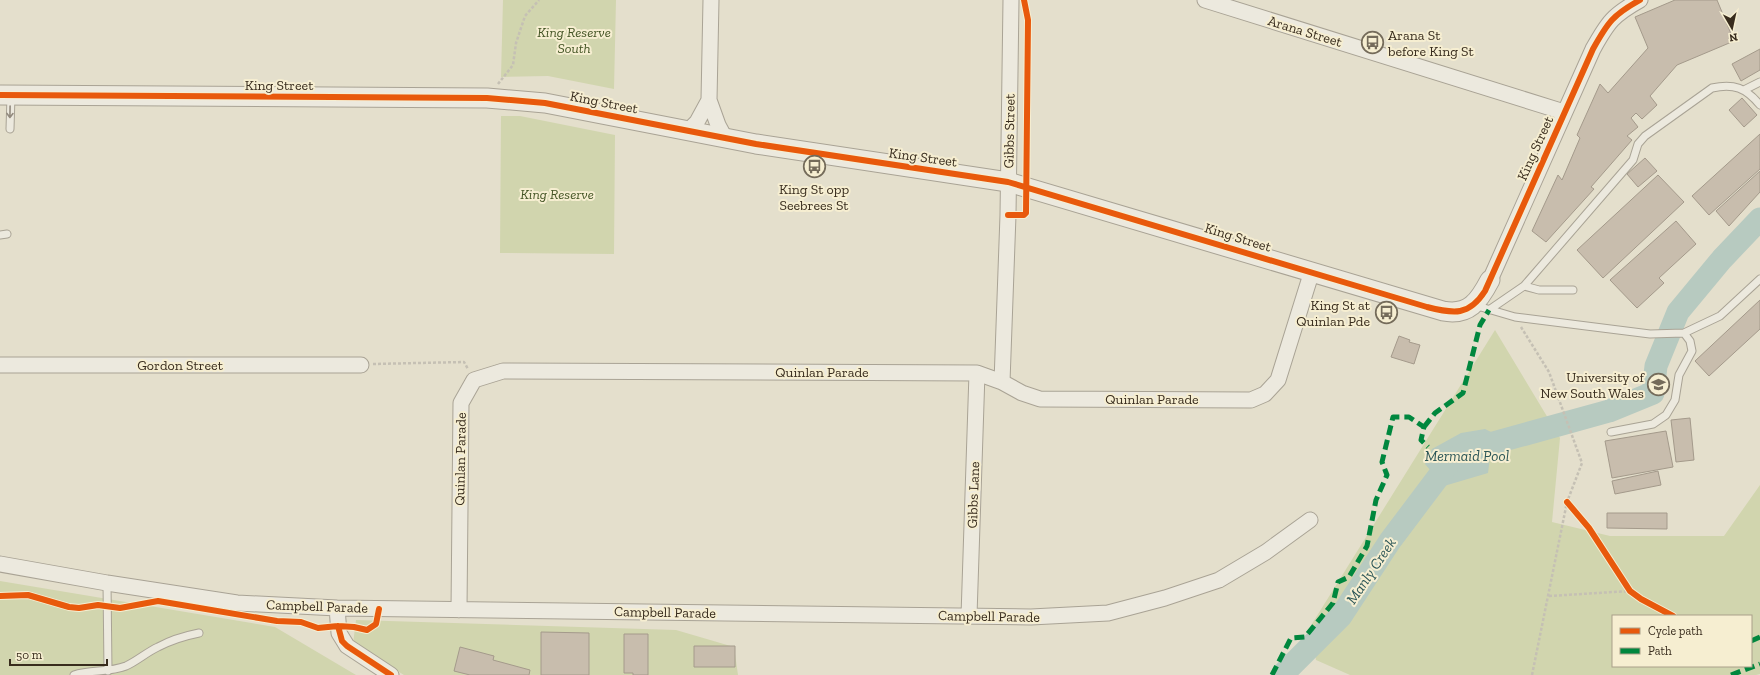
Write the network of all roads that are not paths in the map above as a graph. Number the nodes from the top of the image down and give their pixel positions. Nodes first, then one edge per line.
1 (711, 0) edge
2 (1011, 0) edge
3 (1205, 0) edge
4 (1640, 0) edge
5 (1760, 82) edge
6 (1744, 90) junction
7 (5, 95) edge
8 (709, 100) junction
9 (1760, 105) edge
10 (1564, 112) junction
11 (10, 129) dead end
12 (688, 131) junction
13 (725, 138) junction
14 (1008, 182) junction
15 (1312, 272) junction
16 (1760, 279) edge
17 (1490, 280) joint
18 (1524, 286) junction
19 (1573, 290) dead end
20 (1482, 308) junction
21 (1684, 333) junction
22 (0, 365) edge
23 (361, 365) road end
24 (977, 373) junction
25 (1002, 382) junction
26 (1611, 432) dead end
27 (1310, 520) dead end
28 (0, 564) edge
29 (107, 583) junction
30 (337, 608) junction
31 (458, 610) junction
32 (969, 616) junction
33 (199, 633) dead end
34 (108, 671) junction
35 (74, 675) edge
36 (391, 675) edge

1 - 8 street
2 - 14 street, Gibbs Street
3 - 10 street, Arana Street
4 - 10 street, King Street
5 - 6 lane
6 - 9 lane
6 - 18 lane
7 -> 11 lane
7 - 12 street, King Street
8 - 12 street
8 - 13 street
10 - 17 street, King Street
12 - 13 street, King Street
13 - 14 street, King Street
14 - 15 street, King Street
14 - 25 street, Gibbs Street
15 - 20 street, King Street
15 - 25 street, Quinlan Parade
16 - 21 lane
17 - 20 street, King Street
18 - 19 lane
18 - 20 lane
20 - 21 lane
21 - 26 lane
22 - 23 street, Gordon Street
24 - 25 street, Quinlan Parade
24 - 31 street, Quinlan Parade
24 - 32 street, Gibbs Lane
27 - 32 street, Campbell Parade
28 - 29 street, Campbell Parade
29 - 30 street, Campbell Parade
29 - 34 lane
30 - 31 street, Campbell Parade
30 - 36 street
31 - 32 street, Campbell Parade
33 - 34 lane
34 - 35 lane

